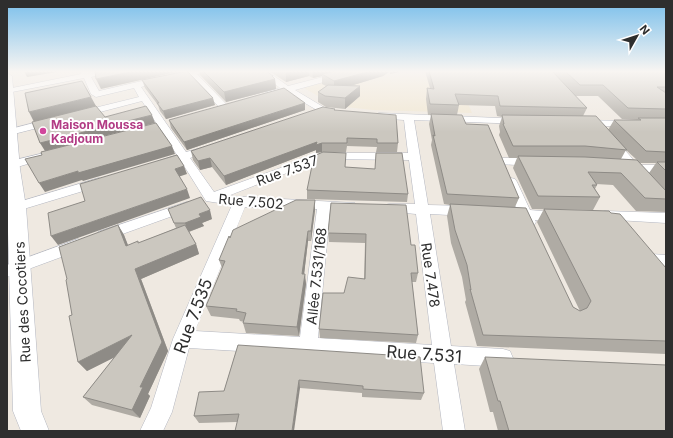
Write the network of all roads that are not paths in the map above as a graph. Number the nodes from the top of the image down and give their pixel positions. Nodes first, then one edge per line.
1 (8, 91) edge
2 (95, 91) edge
3 (107, 91) edge
4 (140, 91) edge
5 (213, 91) edge
6 (278, 91) edge
7 (291, 91) edge
8 (259, 97) edge
9 (145, 98) junction
10 (583, 111) edge
11 (210, 112) edge
12 (307, 115) edge
13 (366, 115) edge
14 (409, 118) junction
15 (176, 122) edge
16 (533, 122) edge
17 (571, 123) edge
18 (594, 123) junction
19 (666, 125) edge
20 (159, 126) junction
21 (10, 132) junction
22 (220, 145) edge
23 (497, 148) edge
24 (57, 153) edge
25 (184, 157) junction
26 (415, 158) junction
27 (503, 162) junction
28 (548, 163) edge
29 (10, 166) edge
30 (153, 166) edge
31 (614, 166) edge
32 (635, 168) junction
33 (666, 169) edge
34 (108, 179) edge
35 (645, 180) edge
36 (211, 198) junction
37 (240, 202) junction
38 (324, 205) junction
39 (17, 207) junction
40 (362, 207) edge
41 (377, 207) edge
42 (422, 209) junction
43 (481, 212) edge
44 (496, 213) edge
45 (526, 215) junction
46 (571, 216) edge
47 (594, 216) edge
48 (615, 218) junction
49 (666, 218) edge
50 (628, 232) edge
51 (535, 236) edge
52 (14, 268) edge
53 (182, 339) junction
54 (308, 347) junction
55 (443, 356) junction
56 (519, 359) edge
57 (35, 431) edge
58 (150, 431) edge
59 (454, 431) edge

1 - 21 street, Rue des Cocotiers
2 - 3 street
4 - 9 street, Rue 7.502
5 - 11 street
6 - 8 street
7 - 12 street
9 - 20 street, Rue 7.502
9 - 21 street
10 - 18 street
13 - 14 street
14 - 16 street
14 - 26 street, Rue 7.478
15 - 20 street
17 - 18 street
18 - 19 street
18 - 32 street
20 - 25 street, Rue 7.502
21 - 29 street, Rue des Cocotiers
22 - 25 street
23 - 27 street
24 - 29 street
25 - 30 street
25 - 36 street, Rue 7.502
26 - 36 street, Rue 7.537
26 - 42 street, Rue 7.478
27 - 28 street
27 - 45 street
29 - 39 street, Rue des Cocotiers
31 - 32 street
32 - 33 street
32 - 35 street
34 - 39 street
36 - 37 street, Rue 7.502
36 - 52 street, Rue 7.537
37 - 38 street, Rue 7.502
37 - 53 street, Rue 7.535
38 - 40 street, Rue 7.502
38 - 54 street, Allée 7.531/168
39 - 52 street, Rue des Cocotiers
41 - 42 street
42 - 43 street
42 - 55 street, Rue 7.478
44 - 45 street
45 - 46 street
45 - 51 street
47 - 48 street
48 - 49 street
48 - 50 street
52 - 57 street, Rue des Cocotiers
53 - 54 street, Rue 7.531
53 - 58 street, Rue 7.535
54 - 55 street, Rue 7.531
55 - 56 street, Rue 7.531
55 - 59 street, Rue 7.478

